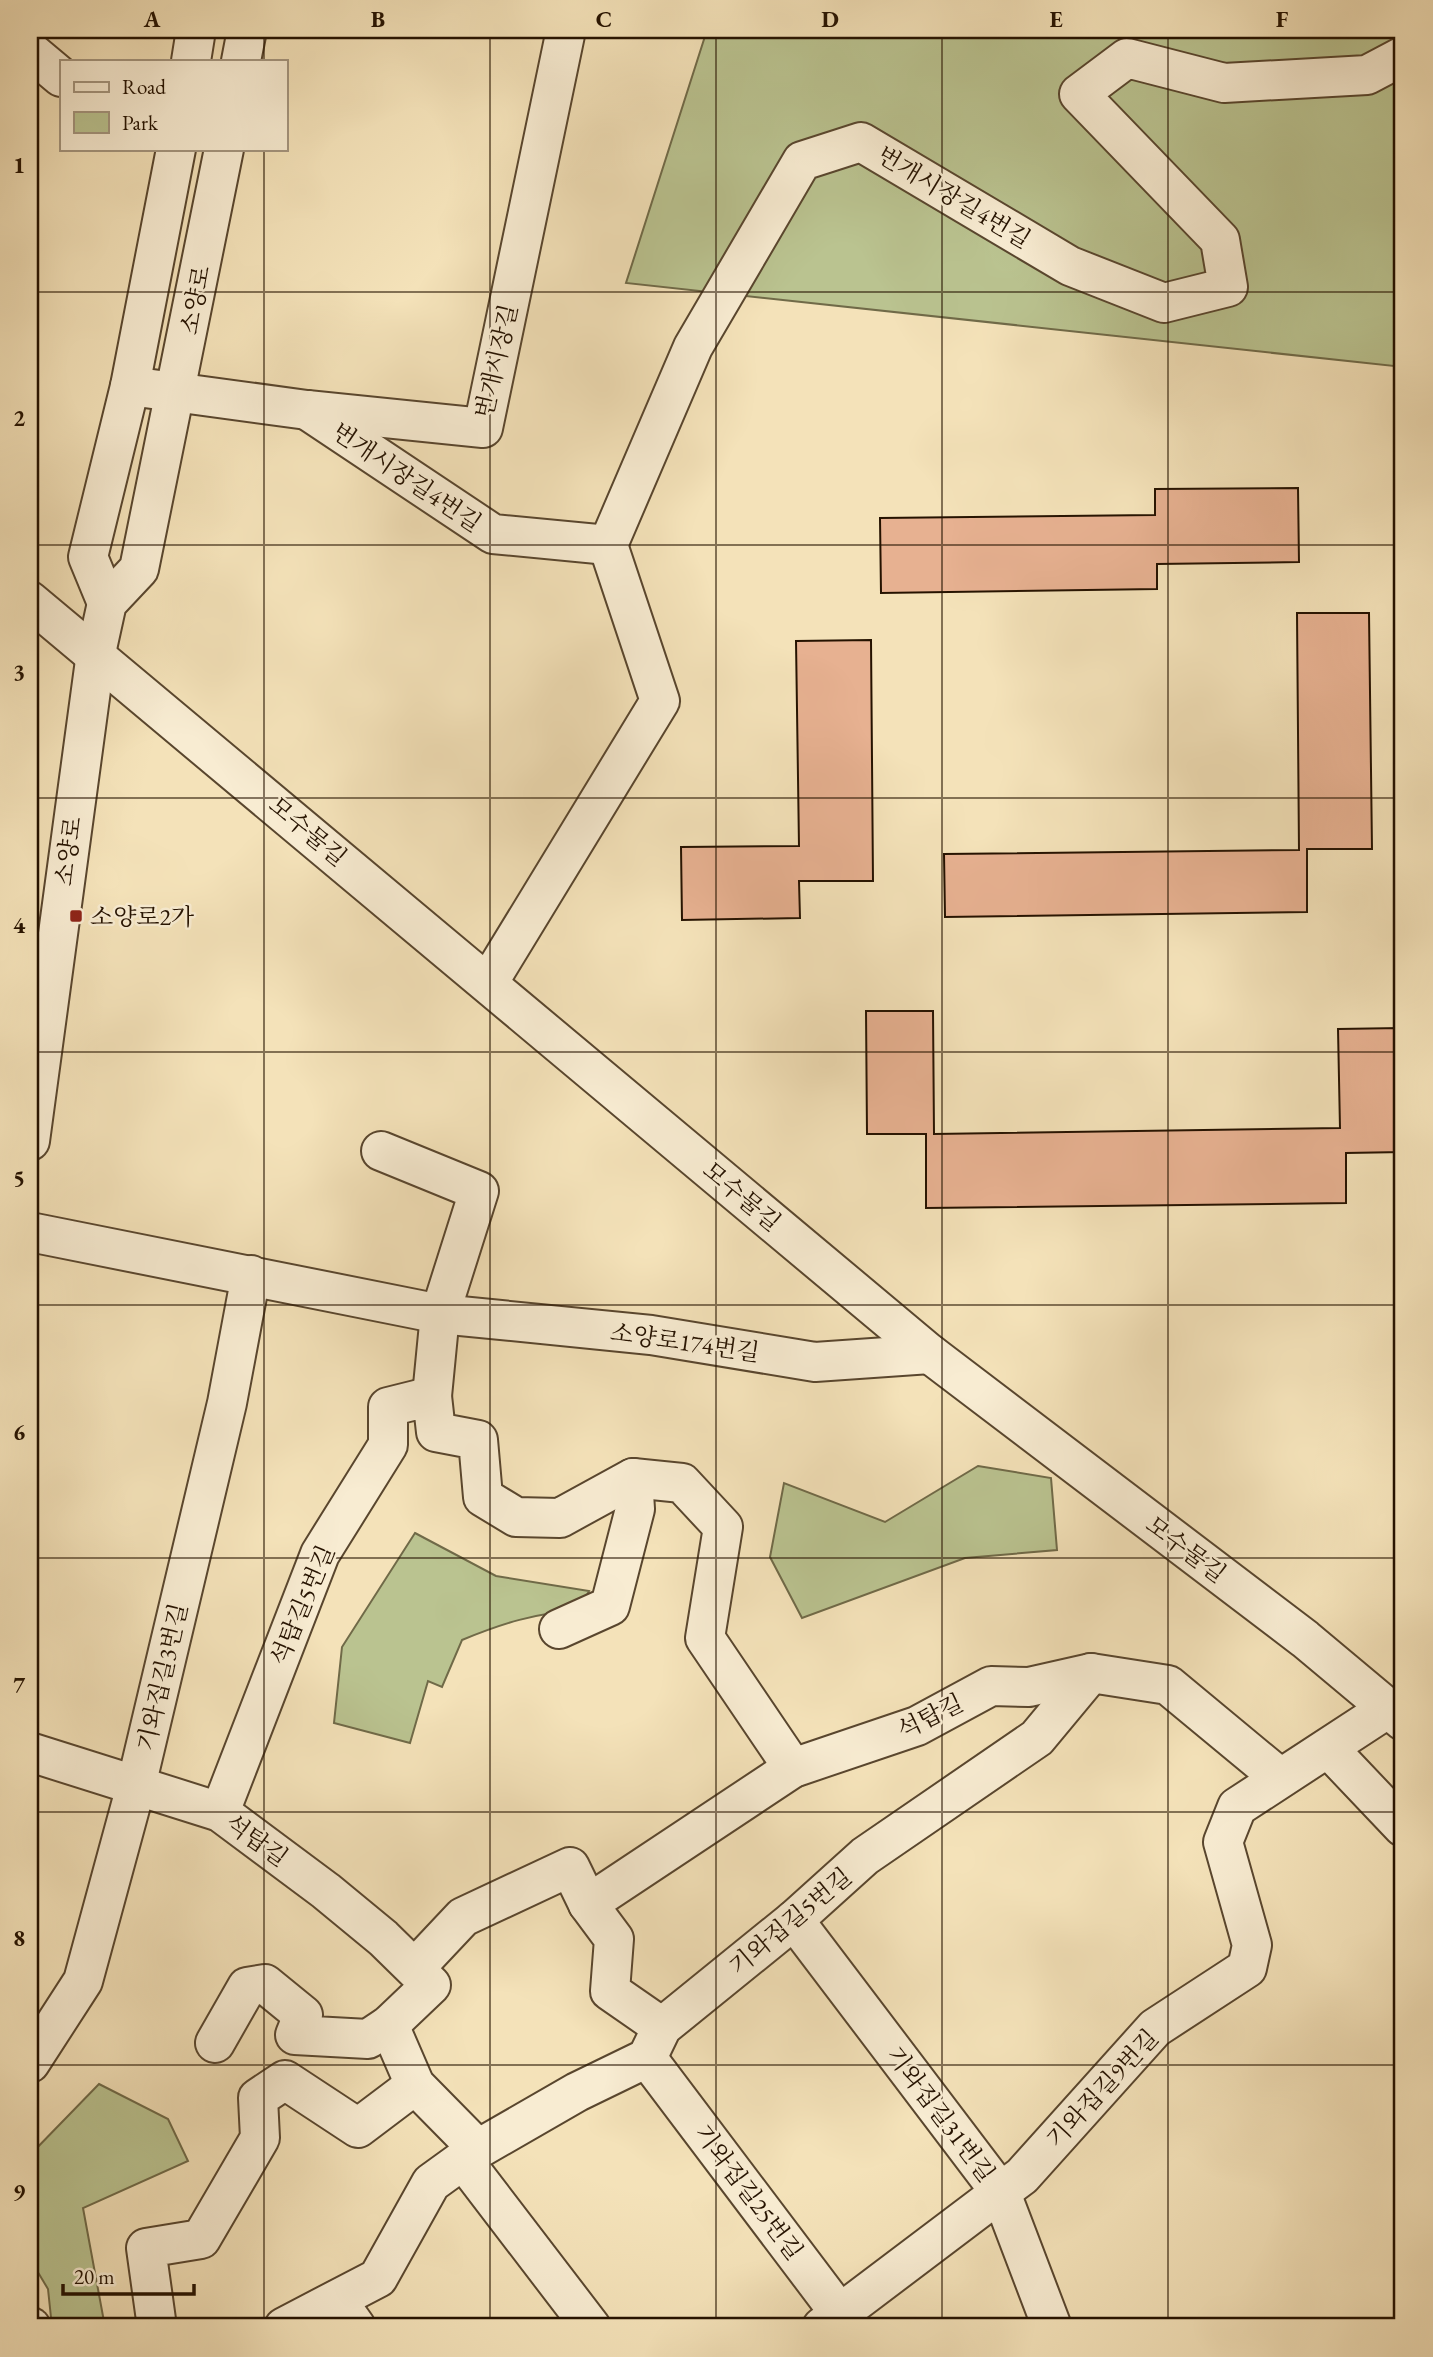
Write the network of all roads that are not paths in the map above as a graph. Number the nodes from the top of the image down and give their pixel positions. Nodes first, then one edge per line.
1 (196, 30) edge
2 (247, 30) edge
3 (566, 30) edge
4 (30, 51) edge
5 (1403, 56) edge
6 (191, 60) edge
7 (241, 60) edge
8 (60, 75) edge
9 (224, 150) edge
10 (167, 155) edge
11 (130, 386) junction
12 (177, 392) junction
13 (307, 410) junction
14 (608, 545) junction
15 (30, 601) edge
16 (107, 603) junction
17 (96, 653) junction
18 (488, 983) junction
19 (36, 1027) edge
20 (30, 1141) edge
21 (381, 1151) dead end
22 (30, 1232) edge
23 (251, 1275) junction
24 (440, 1314) junction
25 (930, 1354) junction
26 (432, 1396) junction
27 (633, 1478) junction
28 (559, 1629) dead end
29 (1091, 1673) junction
30 (1395, 1715) edge
31 (1329, 1749) junction
32 (30, 1752) edge
33 (793, 1768) junction
34 (1279, 1777) junction
35 (136, 1786) junction
36 (220, 1812) junction
37 (1403, 1827) edge
38 (588, 1903) junction
39 (794, 1920) junction
40 (415, 1968) junction
41 (389, 2025) junction
42 (215, 2043) dead end
43 (654, 2043) junction
44 (30, 2063) edge
45 (415, 2085) junction
46 (471, 2155) junction
47 (1001, 2193) junction
48 (347, 2314) edge
49 (837, 2323) edge
50 (157, 2327) edge
51 (284, 2327) edge
52 (591, 2327) edge
53 (1052, 2327) edge

1 - 6 street
2 - 7 street
3 - 13 street, 번개시장길
4 - 8 street
5 - 14 street, 번개시장길4번길
9 - 12 street, 소양로
10 - 11 street, 소양로
11 - 12 street, 번개시장길
11 - 16 street, 소양로
12 - 13 street, 번개시장길
12 - 16 street, 소양로
13 - 14 street, 번개시장길4번길
14 - 18 street
15 - 17 street, 모수물길
16 - 17 street, 소양로
17 - 18 street, 모수물길
17 - 19 street, 소양로
18 - 25 street, 모수물길
19 - 20 street, 소양로
21 - 24 street
22 - 23 street, 소양로174번길
23 - 24 street, 소양로174번길
23 - 35 street, 기와집길3번길
24 - 25 street, 소양로174번길
24 - 26 street
25 - 30 street, 모수물길
26 - 27 street
26 - 36 street, 석탑길5번길
27 - 28 street
27 - 33 street
29 - 33 street, 석탑길
29 - 34 street, 석탑길
29 - 39 street, 기와집길5번길
30 - 31 street, 기와집길9번길
31 - 34 street, 기와집길9번길
31 - 37 street
32 - 35 street, 석탑길
33 - 38 street, 석탑길
34 - 47 street, 기와집길9번길
35 - 36 street, 석탑길
35 - 44 street, 기와집길3번길
36 - 40 street, 석탑길
38 - 40 street
38 - 43 street
39 - 43 street, 기와집길5번길
39 - 47 street, 기와집길31번길
40 - 41 street
41 - 42 street
41 - 45 street
43 - 46 street, 기와집길5번길
43 - 49 street, 기와집길25번길
45 - 46 street
45 - 50 street
46 - 48 street, 기와집길5번길
46 - 52 street
47 - 49 street, 기와집길9번길
47 - 53 street, 기와집길31번길
48 - 51 street, 기와집길5번길

